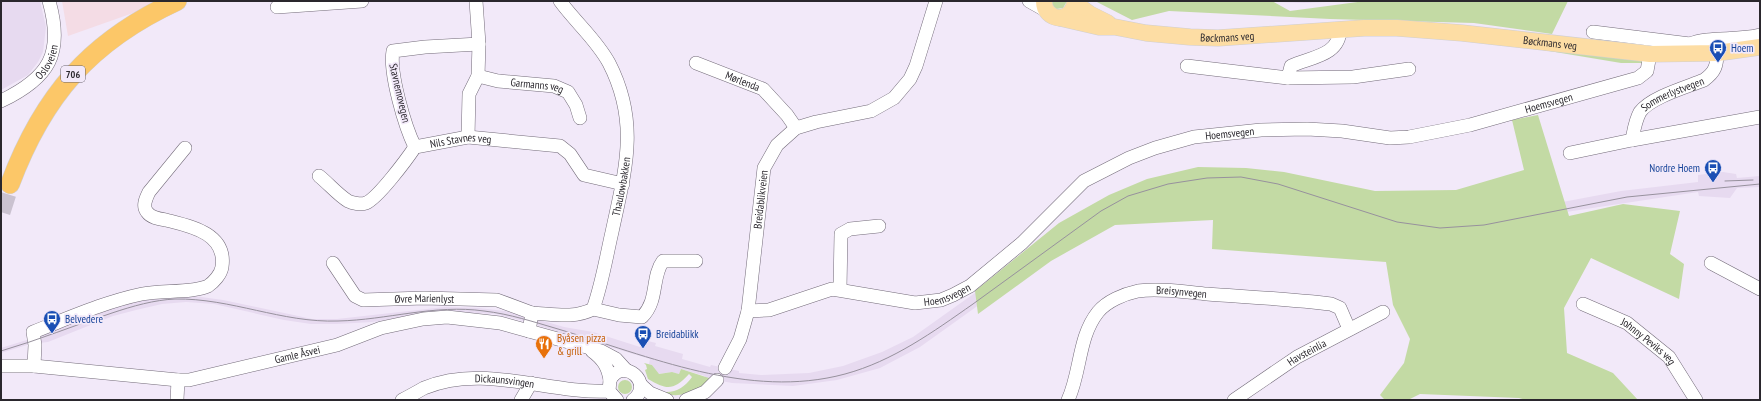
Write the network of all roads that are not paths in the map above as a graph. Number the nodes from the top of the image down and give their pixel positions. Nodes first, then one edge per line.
1 (49, 1) edge
2 (177, 1) edge
3 (362, 1) edge
4 (476, 1) edge
5 (560, 1) edge
6 (936, 1) edge
7 (1029, 1) edge
8 (1075, 2) edge
9 (1045, 5) edge
10 (277, 8) dead end
11 (1060, 18) junction
12 (1115, 27) junction
13 (1340, 30) junction
14 (1593, 32) dead end
15 (1760, 35) edge
16 (479, 44) junction
17 (1760, 47) edge
18 (1689, 49) junction
19 (1717, 53) junction
20 (1650, 54) junction
21 (696, 63) dead end
22 (1187, 66) dead end
23 (1409, 69) dead end
24 (478, 76) junction
25 (1288, 78) junction
26 (1, 102) edge
27 (1760, 117) edge
28 (580, 118) dead end
29 (796, 128) junction
30 (468, 137) junction
31 (1632, 140) junction
32 (416, 147) junction
33 (185, 148) dead end
34 (1570, 153) dead end
35 (320, 176) dead end
36 (10, 184) tunnel mouth
37 (623, 184) junction
38 (880, 226) dead end
39 (696, 261) dead end
40 (333, 263) dead end
41 (1711, 263) dead end
42 (840, 289) junction
43 (1760, 289) edge
44 (1583, 304) dead end
45 (593, 309) junction
46 (748, 311) junction
47 (1383, 312) dead end
48 (532, 313) junction
49 (1349, 329) junction
50 (530, 331) junction
51 (589, 349) junction
52 (1, 366) edge
53 (34, 366) junction
54 (725, 368) dead end
55 (626, 370) junction
56 (178, 380) junction
57 (717, 380) dead end
58 (530, 383) junction
59 (641, 385) junction
60 (613, 394) edge
61 (177, 400) edge
62 (402, 400) edge
63 (521, 400) edge
64 (633, 400) edge
65 (667, 400) edge
66 (686, 400) edge
67 (1068, 400) edge
68 (1234, 400) edge
69 (1696, 400) edge

1 - 26 street, Osloveien
2 - 36 highway, 706
3 - 10 street
4 - 16 street
5 - 37 street, Thaulowbakken
6 - 29 street, Breidablikveien
7 - 9 street
8 - 11 main road
8 - 12 main road, Bøckmans veg
9 - 11 main road, Bøckmans veg
11 - 12 main road, Bøckmans veg
12 - 13 main road, Bøckmans veg
13 - 20 main road, Bøckmans veg
13 - 25 street
14 - 18 street
15 - 18 street
16 - 24 street
16 - 32 street, Stavnemovegen
17 - 19 main road, Bøckmans veg
18 - 19 main road, Bøckmans veg
18 - 20 main road, Bøckmans veg
19 - 31 street, Sommerlystvegen
20 - 42 street, Hoemsvegen
21 - 29 street, Mørlenda
22 - 25 street
23 - 25 street
24 - 28 street, Garmanns veg
24 - 30 street
27 - 31 street
29 - 46 street, Breidablikveien
30 - 32 street, Nils Stavnes veg
30 - 37 street, Nils Stavnes veg
31 - 34 street
32 - 35 street, Nils Stavnes veg
33 - 53 street
37 - 45 street, Thaulowbakken
38 - 42 street
39 - 45 street
40 - 48 street, Øvre Marienlyst
41 - 43 street
42 - 46 street, Hoemsvegen
44 - 69 street, Johnny Peviks veg
45 - 48 street
46 - 54 street, Breidablikveien
47 - 49 street, Havsteinlia
48 - 50 street
49 - 67 street, Breisynvegen
49 - 68 street, Havsteinlia
50 - 51 street, Gamle Åsvei
50 - 56 street, Gamle Åsvei
51 - 55 street, Gamle Åsvei
51 - 60 street, Gamle Åsvei
52 - 53 street, Gamle Åsvei
53 - 56 street, Gamle Åsvei
55 - 59 street, Gamle Åsvei
55 - 60 street
56 - 61 street
57 - 66 street
58 - 60 street, Dickaunsvingen
58 - 62 street, Dickaunsvingen
58 - 63 street
59 - 64 street
59 - 65 street

